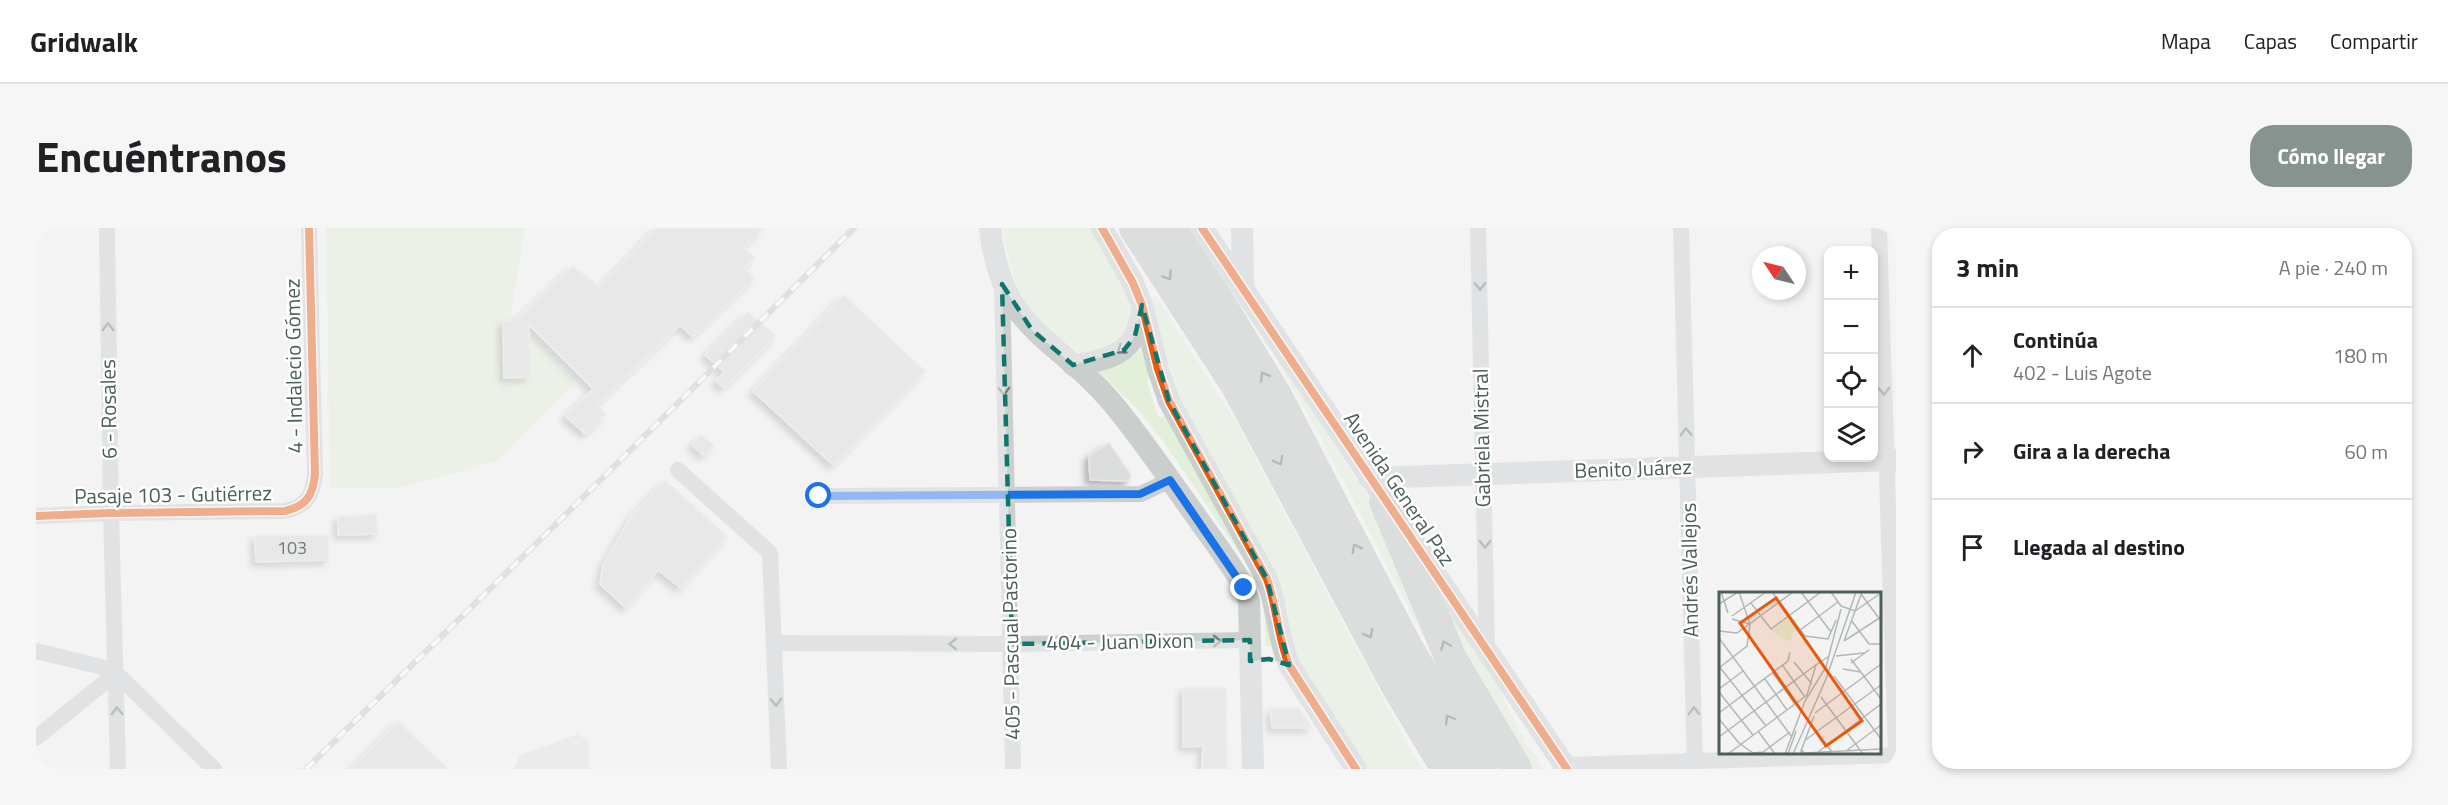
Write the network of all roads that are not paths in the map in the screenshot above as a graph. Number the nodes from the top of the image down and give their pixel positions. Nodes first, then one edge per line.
1 (107, 228) edge
2 (309, 228) edge
3 (990, 228) edge
4 (1102, 228) edge
5 (1135, 228) edge
6 (1170, 228) edge
7 (1202, 228) edge
8 (1242, 228) edge
9 (1479, 228) edge
10 (1681, 228) edge
11 (1879, 228) edge
12 (1002, 284) junction
13 (1244, 287) junction
14 (1142, 305) junction
15 (1073, 365) junction
16 (1891, 460) edge
17 (1687, 467) junction
18 (678, 470) dead end
19 (1483, 473) junction
20 (1170, 480) junction
21 (1377, 489) junction
22 (819, 496) dead end
23 (1008, 496) junction
24 (308, 501) joint
25 (111, 513) junction
26 (36, 516) edge
27 (774, 643) junction
28 (1012, 644) junction
29 (1487, 648) junction
30 (1250, 650) junction
31 (36, 651) edge
32 (1289, 665) junction
33 (116, 673) junction
34 (36, 738) edge
35 (1896, 755) edge
36 (1695, 765) edge
37 (1560, 768) edge
38 (118, 769) edge
39 (214, 769) edge
40 (779, 769) edge
41 (1013, 769) edge
42 (1253, 769) edge
43 (1356, 769) edge
44 (1447, 769) edge
45 (1480, 769) edge
46 (1515, 769) edge

25 -> 1 street, 6 - Rosales
2 - 24 street, 4 - Indalecio Gómez
3 - 12 street
4 - 14 street
5 -> 44 highway
45 -> 6 highway
7 - 13 street, Avenida General Paz
8 - 13 street
9 -> 19 street, Gabriela Mistral
17 -> 10 street, Andrés Vallejos
11 -> 16 street
12 - 15 street
12 -> 23 street, 405 - Pascual Pastorino
13 - 21 street, Avenida General Paz
14 -> 15 street
14 - 32 street
15 - 20 street
16 - 17 street, Benito Juárez
16 - 35 street
17 - 19 street, Benito Juárez
36 -> 17 street, Andrés Vallejos
18 - 27 street
19 - 21 street, Benito Juárez
19 -> 29 street, Gabriela Mistral
20 - 23 street
20 - 30 street
21 - 29 street, Avenida General Paz
46 -> 21 highway
22 - 23 street
23 - 28 street, 405 - Pascual Pastorino
24 - 25 street, Pasaje 103 - Gutiérrez
25 - 26 street, Pasaje 103 - Gutiérrez
25 - 33 street, 6 - Rosales
28 -> 27 street, 404 - Juan Dixon
27 -> 40 street
28 -> 30 street, 404 - Juan Dixon
28 - 41 street, 405 - Pascual Pastorino
29 - 37 street, Avenida General Paz
30 - 32 street
30 - 42 street
31 - 33 street
32 - 43 street
33 - 34 street
38 -> 33 street, 6 - Rosales
33 - 39 street
35 - 36 street
36 - 37 street

